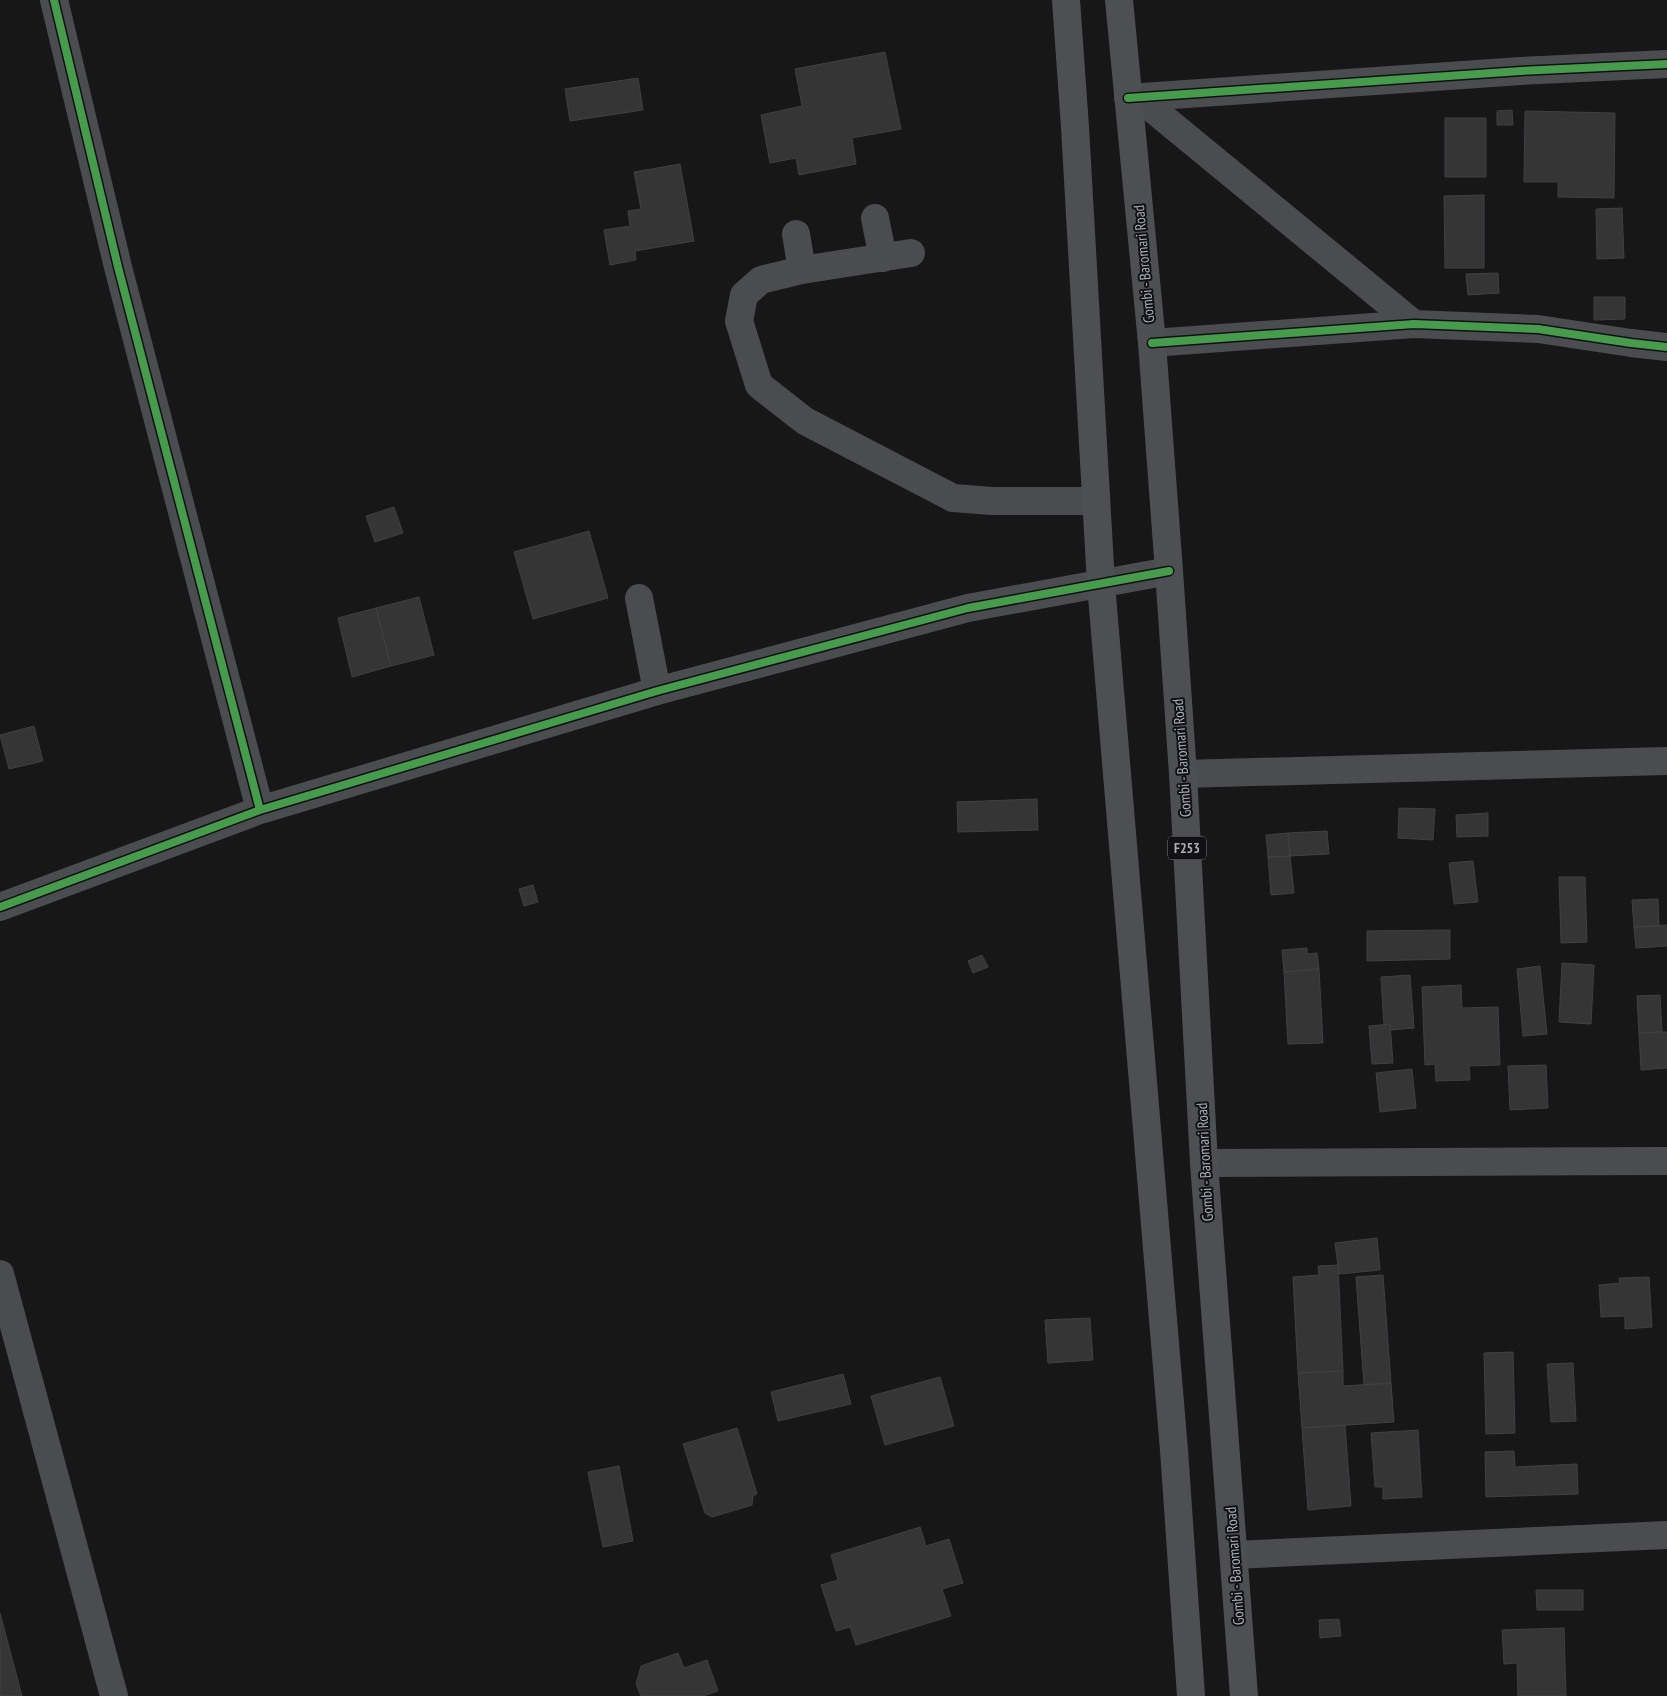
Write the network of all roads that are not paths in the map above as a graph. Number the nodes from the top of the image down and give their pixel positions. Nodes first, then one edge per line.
1 (54, 0) edge
2 (1066, 0) edge
3 (1119, 0) edge
4 (1667, 64) edge
5 (1133, 97) junction
6 (875, 218) dead end
7 (796, 234) dead end
8 (911, 253) dead end
9 (883, 258) junction
10 (802, 270) junction
11 (1414, 324) junction
12 (1152, 343) junction
13 (1667, 347) edge
14 (1096, 501) junction
15 (1169, 571) junction
16 (1101, 584) junction
17 (639, 598) dead end
18 (657, 691) junction
19 (1667, 761) edge
20 (1183, 774) junction
21 (260, 810) junction
22 (0, 907) edge
23 (1667, 1161) edge
24 (1204, 1163) junction
25 (0, 1274) edge
26 (1667, 1535) edge
27 (1234, 1555) junction
28 (114, 1696) edge
29 (1191, 1696) edge
30 (1244, 1696) edge

1 - 21 street
2 - 14 main road
3 - 5 main road, Gombi - Baromari Road / F253
4 - 5 street
5 - 11 street
5 - 12 main road, Gombi - Baromari Road / F253
6 - 9 street
7 - 10 street
8 - 9 street
9 - 10 street
10 - 14 street
11 - 12 street
11 - 13 street
12 - 15 main road, Gombi - Baromari Road / F253
14 - 16 main road
15 - 16 street
15 - 20 main road, Gombi - Baromari Road / F253
16 - 18 street
16 - 29 main road
17 - 18 street
18 - 21 street
19 - 20 street
20 - 24 main road, Gombi - Baromari Road / F253
21 - 22 street
23 - 24 street
24 - 27 main road, Gombi - Baromari Road / F253
25 - 28 street
26 - 27 street
27 - 30 main road, Gombi - Baromari Road / F253

